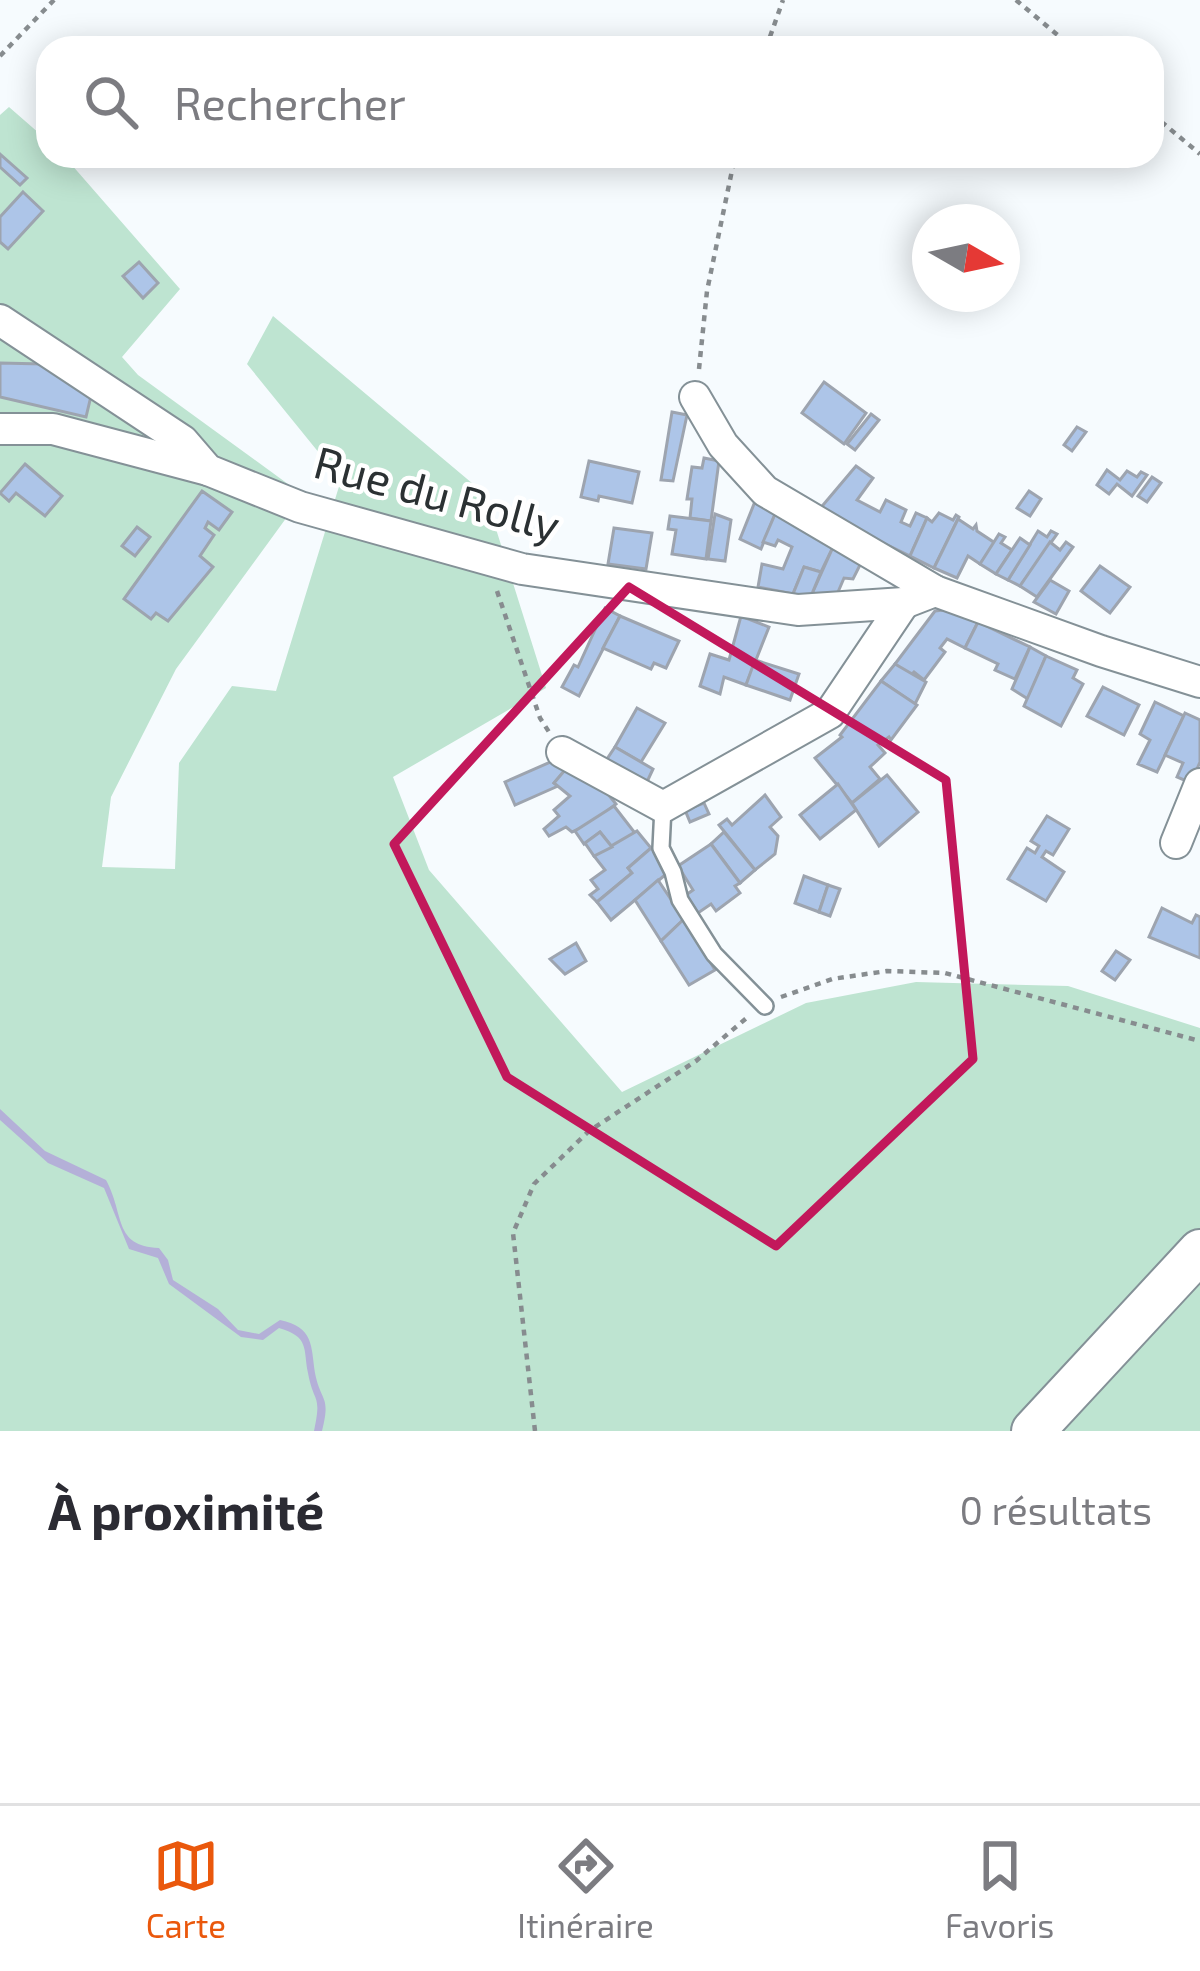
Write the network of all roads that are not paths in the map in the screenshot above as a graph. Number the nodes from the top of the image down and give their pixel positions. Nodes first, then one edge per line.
1 (0, 320) edge
2 (695, 397) road end
3 (0, 429) edge
4 (208, 470) junction
5 (935, 591) junction
6 (904, 603) junction
7 (1200, 682) edge
8 (562, 752) road end
9 (1200, 784) edge
10 (663, 807) junction
11 (1176, 843) dead end
12 (765, 1006) road end
13 (1200, 1251) edge
14 (1033, 1431) edge

1 - 4 street, Rue du Rolly
2 - 5 street
3 - 4 street
4 - 6 street, Rue du Rolly
5 - 6 street, Rue du Rolly
5 - 7 street
6 - 10 street
8 - 10 street
9 - 11 street
10 - 12 lane
13 - 14 street

